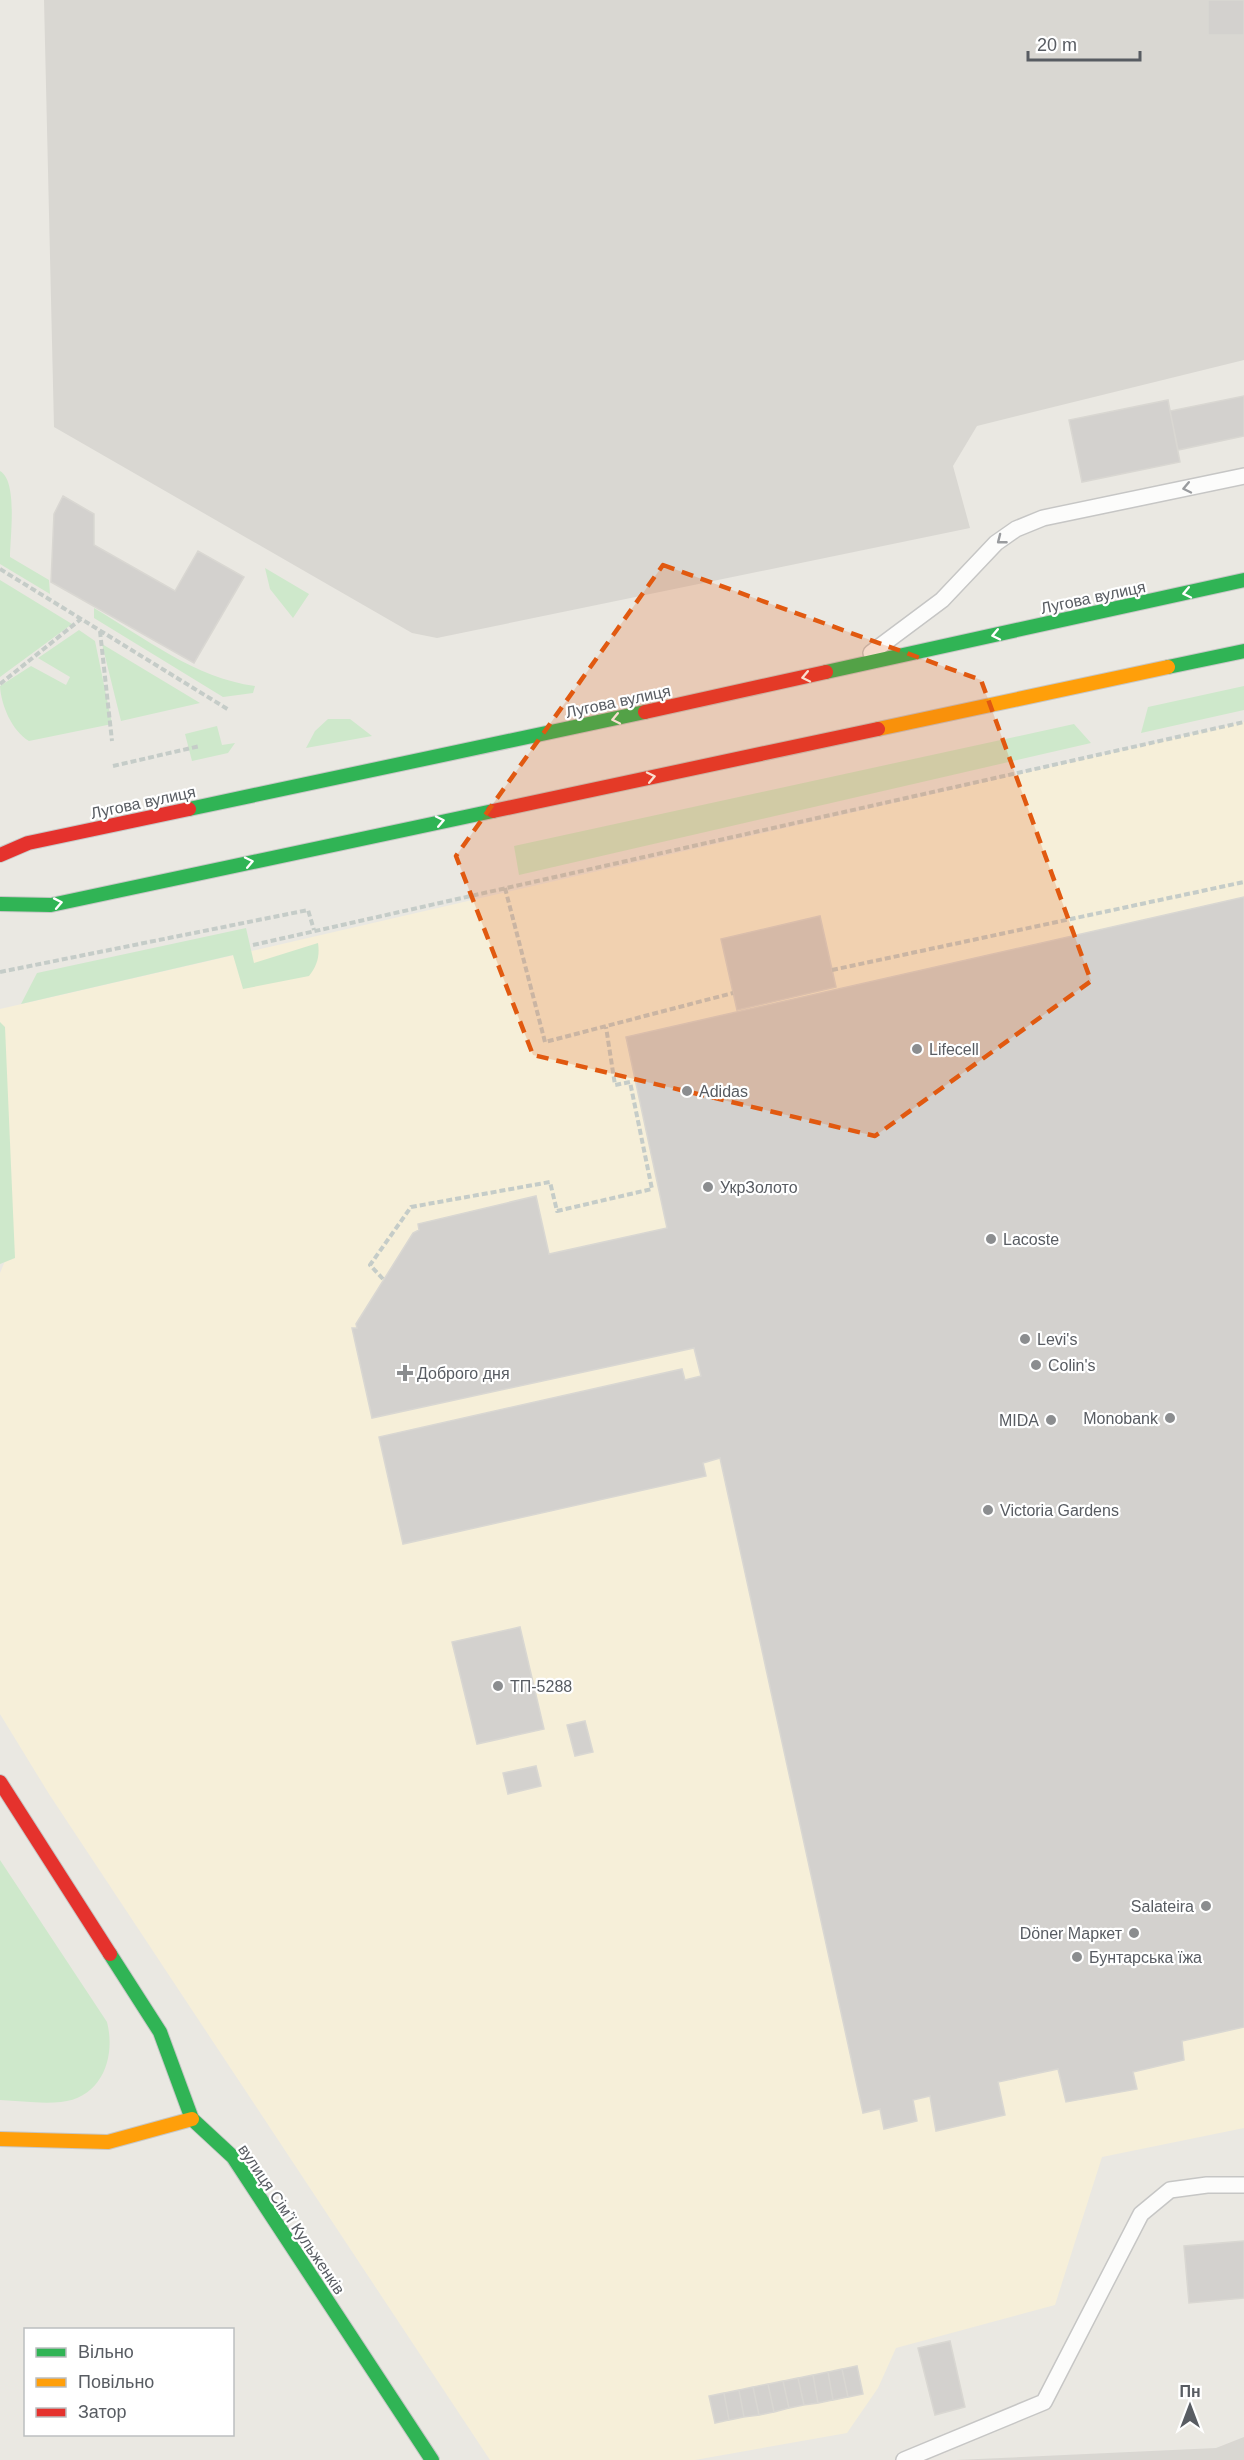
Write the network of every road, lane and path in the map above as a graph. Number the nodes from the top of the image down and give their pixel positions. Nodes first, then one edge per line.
1 (1244, 476) edge
2 (0, 569) edge
3 (1244, 580) edge
4 (81, 619) junction
5 (100, 631) junction
6 (1244, 651) edge
7 (854, 666) junction
8 (0, 684) edge
9 (229, 710) dead end
10 (1244, 722) edge
11 (112, 741) dead end
12 (200, 746) dead end
13 (113, 766) dead end
14 (0, 855) edge
15 (1244, 882) edge
16 (505, 888) junction
17 (0, 904) edge
18 (314, 930) junction
19 (252, 945) dead end
20 (832, 970) dead end
21 (0, 972) edge
22 (734, 993) dead end
23 (606, 1027) junction
24 (383, 1279) dead end
25 (0, 1782) edge
26 (192, 2119) junction
27 (0, 2139) edge
28 (1244, 2185) edge
29 (432, 2460) edge
30 (904, 2460) edge

1 -> 7 lane
2 - 4 path
3 -> 7 main road, Лугова вулиця
4 - 5 path
4 - 8 path
5 - 9 path
5 - 11 path
17 -> 6 main road
7 -> 14 main road, Лугова вулиця
10 - 16 path
12 - 13 path
15 - 20 path
16 - 18 path
16 - 23 path
18 - 19 path
18 - 21 path
22 - 23 path
23 - 24 path
25 - 26 main road, вулиця Сімʼї Кульженків
26 - 27 main road
26 - 29 main road, вулиця Сімʼї Кульженків
28 - 30 lane

